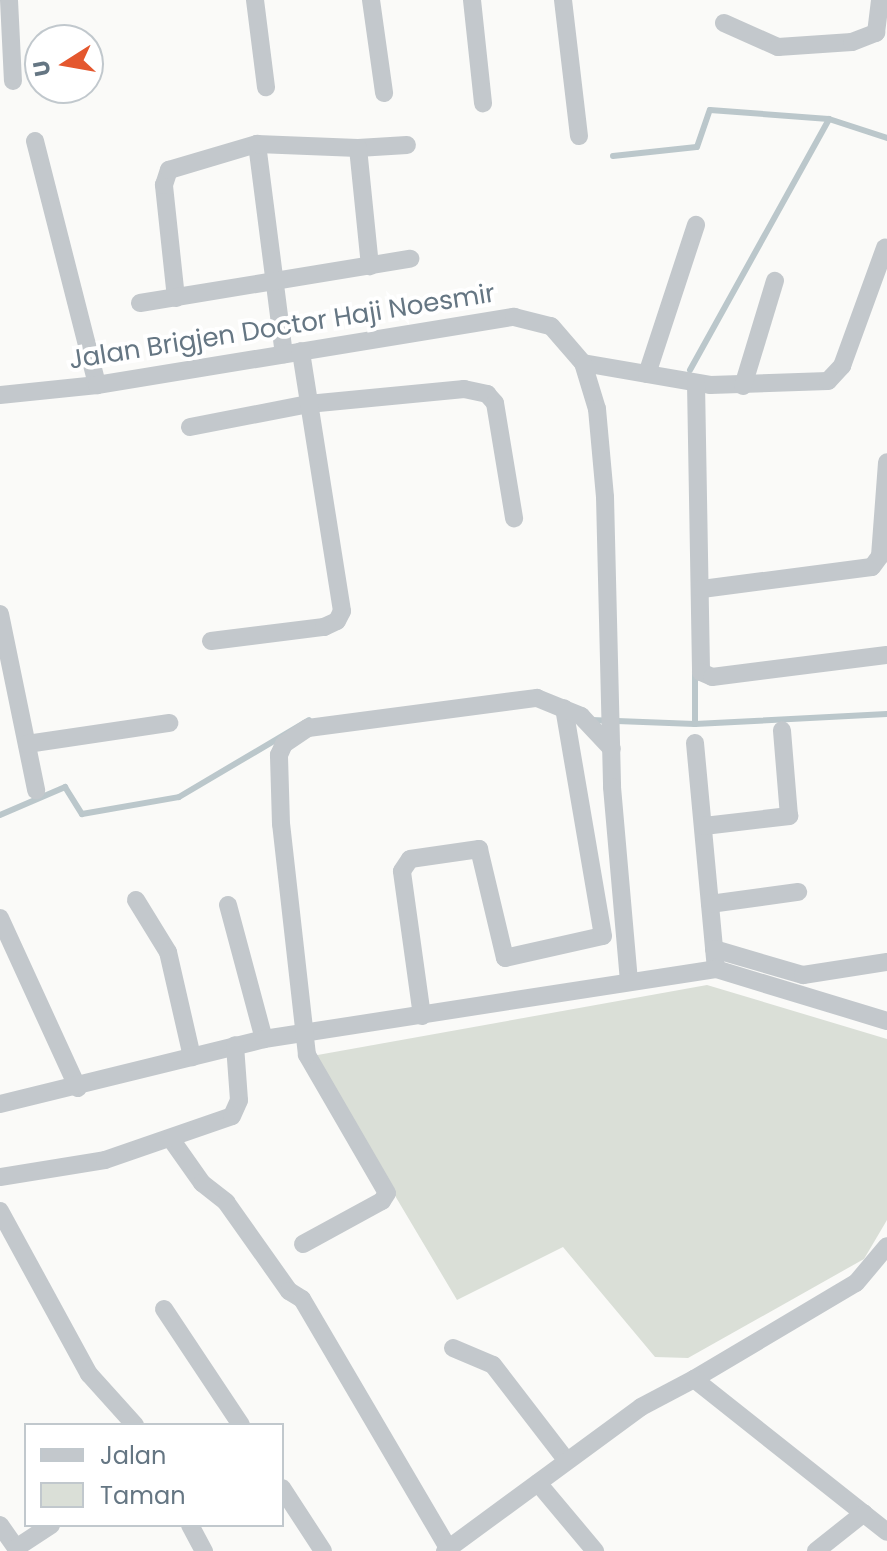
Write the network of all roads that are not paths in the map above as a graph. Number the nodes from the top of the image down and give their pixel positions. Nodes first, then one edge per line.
1 (9, 0) edge
2 (255, 0) edge
3 (371, 0) edge
4 (472, 0) edge
5 (563, 0) edge
6 (880, 0) edge
7 (724, 23) dead end
8 (13, 81) dead end
9 (266, 87) dead end
10 (384, 93) dead end
11 (483, 103) dead end
12 (579, 136) dead end
13 (35, 141) dead end
14 (257, 144) junction
15 (407, 145) dead end
16 (358, 148) junction
17 (696, 225) dead end
18 (885, 248) dead end
19 (410, 259) dead end
20 (370, 266) junction
21 (276, 281) junction
22 (775, 281) dead end
23 (176, 298) junction
24 (140, 303) dead end
25 (292, 352) junction
26 (583, 363) junction
27 (647, 374) junction
28 (696, 383) junction
29 (97, 385) junction
30 (743, 386) junction
31 (0, 395) edge
32 (308, 404) junction
33 (190, 427) dead end
34 (887, 462) edge
35 (514, 518) dead end
36 (702, 589) junction
37 (0, 614) edge
38 (211, 641) dead end
39 (887, 655) edge
40 (564, 708) junction
41 (169, 723) dead end
42 (782, 730) dead end
43 (695, 743) dead end
44 (27, 744) junction
45 (612, 749) junction
46 (36, 790) dead end
47 (704, 826) junction
48 (798, 892) dead end
49 (136, 900) dead end
50 (710, 904) junction
51 (228, 905) dead end
52 (0, 918) edge
53 (714, 949) junction
54 (887, 962) edge
55 (716, 969) junction
56 (629, 980) junction
57 (422, 1016) junction
58 (887, 1021) edge
59 (303, 1033) junction
60 (264, 1039) junction
61 (235, 1045) junction
62 (192, 1057) junction
63 (78, 1088) junction
64 (0, 1104) edge
65 (171, 1139) junction
66 (0, 1177) edge
67 (0, 1211) edge
68 (303, 1244) dead end
69 (885, 1256) edge
70 (164, 1309) dead end
71 (453, 1348) dead end
72 (694, 1379) junction
73 (133, 1423) edge
74 (240, 1423) edge
75 (567, 1461) junction
76 (538, 1483) junction
77 (284, 1491) edge
78 (864, 1513) junction
79 (0, 1525) edge
80 (48, 1527) edge
81 (191, 1527) edge
82 (887, 1532) edge
83 (17, 1549) edge
84 (447, 1550) edge
85 (204, 1551) edge
86 (323, 1551) edge
87 (595, 1551) edge
88 (816, 1551) edge

1 - 8 street
2 - 9 street
3 - 10 street
4 - 11 street
5 - 12 street
6 - 7 street
13 - 29 street
14 - 16 street
14 - 21 street
14 - 23 street
15 - 16 street
16 - 20 street
17 - 27 street
18 - 30 street
19 - 20 street
20 - 21 street
21 - 23 street
21 - 25 street
22 - 30 street
23 - 24 street
25 - 26 street, Jalan Brigjen Doctor Haji Noesmir
25 - 29 street, Jalan Brigjen Doctor Haji Noesmir
25 - 32 street
26 - 27 street
26 - 45 street, Jalan Brigjen Doctor Haji Noesmir
27 - 28 street
28 - 30 street
28 - 36 street
29 - 31 street, Jalan Brigjen Doctor Haji Noesmir
32 - 33 street
32 - 35 street
32 - 38 street
34 - 36 street
36 - 39 street
37 - 44 street
40 - 45 street
40 - 57 street
40 - 59 street
41 - 44 street
42 - 47 street
43 - 47 street
44 - 46 street
45 - 56 street, Jalan Brigjen Doctor Haji Noesmir
47 - 50 street
48 - 50 street
49 - 62 street
50 - 53 street
51 - 60 street
52 - 63 street
53 - 54 street
53 - 55 street
55 - 56 street
55 - 58 street
56 - 57 street
57 - 59 street
59 - 60 street
59 - 68 street
60 - 61 street
61 - 62 street
61 - 65 street
62 - 63 street
63 - 64 street
65 - 66 street
65 - 84 street
67 - 73 street
69 - 72 street
70 - 74 street
71 - 75 street
72 - 75 street
72 - 78 street
75 - 76 street
76 - 84 street
76 - 87 street
77 - 86 street
78 - 82 street
78 - 88 street
79 - 83 street
80 - 83 street
81 - 85 street

